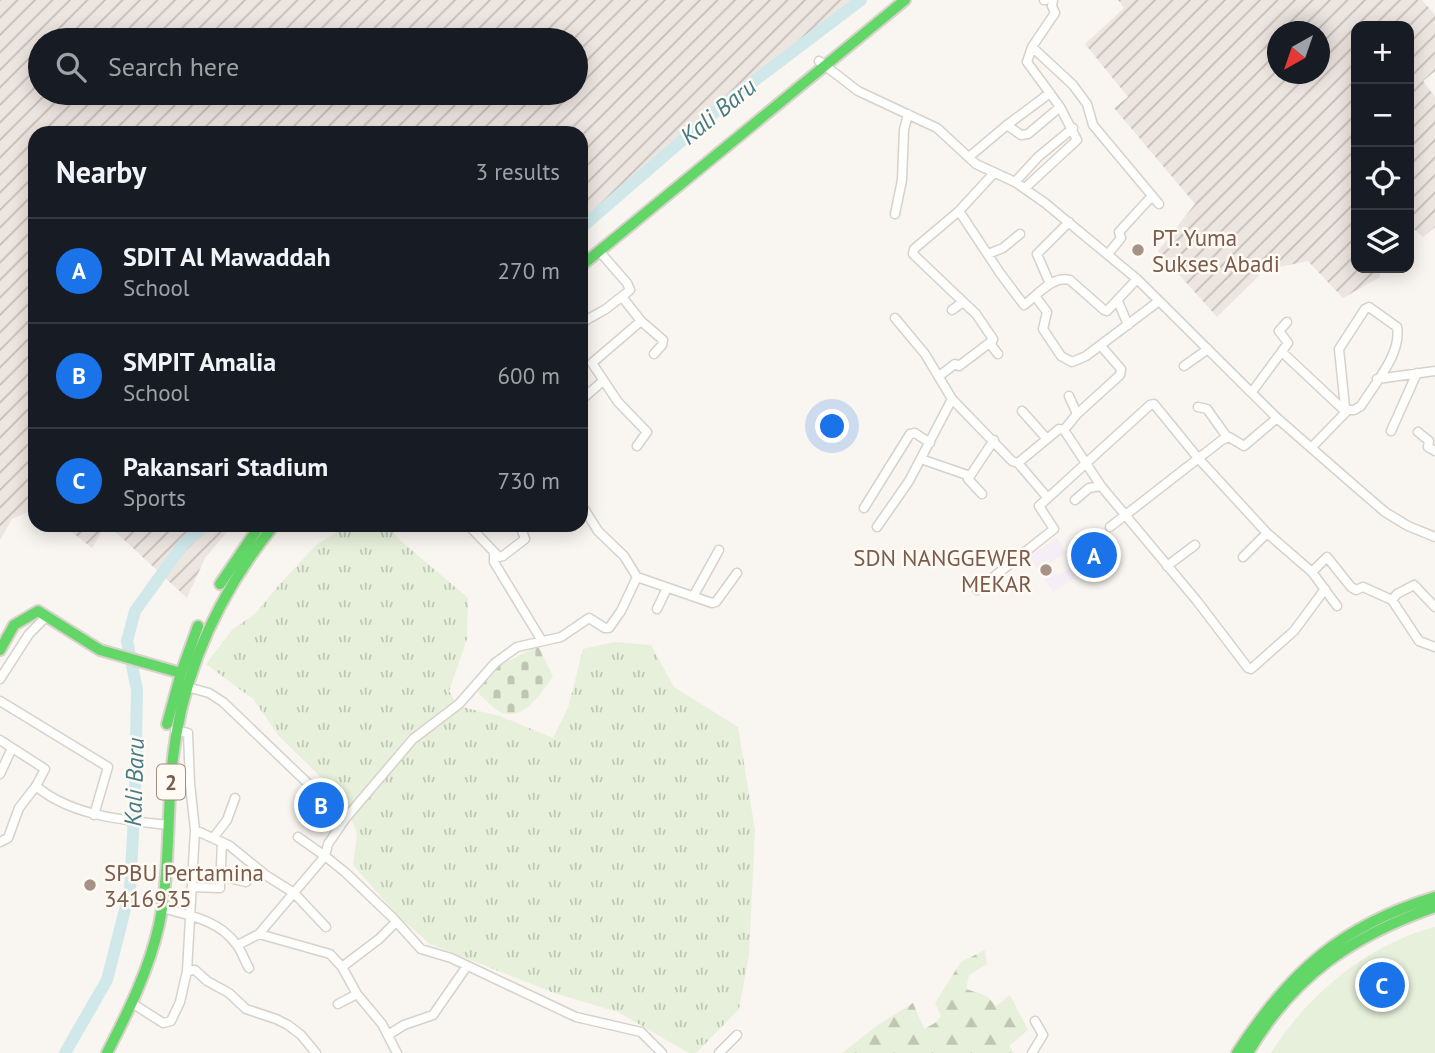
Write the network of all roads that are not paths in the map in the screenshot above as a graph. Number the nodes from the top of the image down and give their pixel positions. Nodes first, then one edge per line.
1 (892, 0) edge
2 (905, 0) edge
3 (1053, 0) edge
4 (1031, 47) junction
5 (823, 63) junction
6 (1050, 93) junction
7 (1060, 107) junction
8 (908, 114) junction
9 (1007, 125) junction
10 (1073, 128) junction
11 (969, 157) junction
12 (994, 173) junction
13 (1015, 182) junction
14 (1025, 188) junction
15 (1152, 196) junction
16 (1159, 204) dead end
17 (959, 211) junction
18 (895, 214) dead end
19 (1069, 222) junction
20 (1020, 234) dead end
21 (588, 248) edge
22 (599, 251) junction
23 (988, 254) junction
24 (1108, 254) junction
25 (588, 260) edge
26 (1137, 279) junction
27 (1050, 284) junction
28 (1035, 296) junction
29 (623, 298) junction
30 (1118, 301) junction
31 (1159, 301) junction
32 (963, 302) junction
33 (952, 310) dead end
34 (895, 318) dead end
35 (588, 321) edge
36 (641, 321) junction
37 (1287, 322) dead end
38 (1128, 325) junction
39 (994, 340) junction
40 (1101, 346) junction
41 (1208, 349) junction
42 (1283, 353) junction
43 (654, 354) dead end
44 (998, 354) dead end
45 (1184, 366) dead end
46 (1435, 371) edge
47 (1417, 373) junction
48 (939, 376) junction
49 (1377, 379) junction
50 (603, 381) junction
51 (1252, 392) junction
52 (588, 394) edge
53 (1069, 396) dead end
54 (952, 399) junction
55 (1198, 407) dead end
56 (1022, 411) dead end
57 (1347, 411) junction
58 (1077, 414) junction
59 (1277, 418) junction
60 (1064, 430) junction
61 (1391, 430) dead end
62 (1419, 432) dead end
63 (1227, 437) junction
64 (1047, 439) junction
65 (994, 440) junction
66 (930, 443) junction
67 (637, 446) dead end
68 (1311, 448) junction
69 (1435, 451) edge
70 (1198, 458) junction
71 (921, 459) junction
72 (1018, 463) junction
73 (1086, 465) junction
74 (970, 476) junction
75 (1101, 486) junction
76 (982, 494) dead end
77 (1047, 497) junction
78 (1075, 500) dead end
79 (864, 509) dead end
80 (588, 515) edge
81 (1124, 516) junction
82 (877, 527) dead end
83 (1110, 527) dead end
84 (256, 532) edge
85 (269, 532) edge
86 (475, 532) edge
87 (523, 532) edge
88 (1267, 533) junction
89 (1434, 534) edge
90 (1195, 545) dead end
91 (719, 550) dead end
92 (494, 555) junction
93 (1243, 557) dead end
94 (1167, 566) junction
95 (737, 572) dead end
96 (1312, 572) junction
97 (636, 577) junction
98 (667, 588) junction
99 (1325, 589) junction
100 (977, 590) dead end
101 (694, 595) junction
102 (1392, 600) junction
103 (1337, 606) dead end
104 (1435, 607) edge
105 (657, 609) dead end
106 (46, 617) junction
107 (542, 641) junction
108 (1435, 647) edge
109 (0, 650) edge
110 (181, 673) junction
111 (0, 680) edge
112 (187, 687) junction
113 (0, 701) edge
114 (175, 730) junction
115 (0, 740) edge
116 (12, 748) junction
117 (0, 774) edge
118 (36, 786) junction
119 (235, 798) dead end
120 (94, 814) junction
121 (345, 819) junction
122 (158, 824) junction
123 (195, 830) junction
124 (298, 837) dead end
125 (218, 840) junction
126 (0, 841) edge
127 (325, 856) junction
128 (258, 869) junction
129 (222, 876) junction
130 (192, 887) junction
131 (294, 893) junction
132 (1435, 897) edge
133 (1435, 906) edge
134 (162, 908) junction
135 (191, 916) junction
136 (396, 922) junction
137 (326, 927) dead end
138 (259, 933) junction
139 (238, 945) junction
140 (467, 966) junction
141 (342, 967) junction
142 (249, 968) dead end
143 (187, 971) junction
144 (134, 989) junction
145 (358, 993) junction
146 (132, 1003) junction
147 (338, 1004) dead end
148 (1035, 1021) dead end
149 (388, 1035) junction
150 (737, 1035) dead end
151 (98, 1053) edge
152 (107, 1053) edge
153 (316, 1053) edge
154 (397, 1053) edge
155 (662, 1053) edge
156 (719, 1053) edge
157 (1032, 1053) edge
158 (1237, 1053) edge
159 (1248, 1053) edge

1 - 5 main road
2 - 5 main road
3 - 4 street
4 - 6 street
4 - 15 street
5 - 8 street
5 - 21 main road
5 - 22 main road
6 - 7 street
6 - 9 street
7 - 9 street
7 - 10 street
8 - 11 street
8 - 18 street
9 - 11 street
10 - 13 street
10 - 14 street
11 - 12 street
12 - 13 street
12 - 17 street
13 - 14 street
14 - 19 street
15 - 16 street
15 - 24 street
17 - 23 street
17 - 32 street
19 - 24 street
19 - 27 street
20 - 23 street
22 - 25 main road
22 - 29 street
23 - 28 street
24 - 26 street
26 - 30 street
26 - 31 street
27 - 28 street
27 - 30 street
28 - 40 street
29 - 35 street
29 - 36 street
30 - 38 street
31 - 38 street
31 - 41 street
32 - 33 street
32 - 39 street
34 - 48 street
36 - 43 street
36 - 50 street
37 - 42 street
38 - 40 street
39 - 44 street
39 - 48 street
40 - 58 street
41 - 45 street
41 - 51 street
42 - 51 street
42 - 57 street
46 - 47 street
47 - 49 street
47 - 61 street
48 - 54 street
49 - 57 street
49 - 57 street
50 - 52 street
50 - 67 street
51 - 59 street
53 - 58 street
54 - 65 street
54 - 66 street
55 - 63 street
56 - 64 street
57 - 68 street
58 - 60 street
59 - 63 street
59 - 68 street
60 - 64 street
60 - 73 street
62 - 69 street
63 - 70 street
64 - 72 street
65 - 72 street
65 - 74 street
66 - 71 street
66 - 79 street
68 - 89 street
70 - 73 street
70 - 81 street
70 - 88 street
71 - 74 street
71 - 82 street
72 - 77 street
73 - 75 street
73 - 77 street
74 - 76 street
75 - 78 street
75 - 81 street
77 - 100 street
80 - 97 street
81 - 83 street
81 - 94 street
84 - 110 main road, 2
85 - 112 main road, 2
86 - 92 street
87 - 92 street
88 - 93 street
88 - 96 street
90 - 94 street
91 - 101 street
92 - 107 street
94 - 99 street
95 - 101 street
96 - 99 street
96 - 102 street
97 - 98 street
97 - 107 street
98 - 101 street
98 - 105 street
99 - 103 street
102 - 104 street
102 - 108 street
106 - 109 main road
106 - 110 main road
106 - 111 street
107 - 121 street
110 - 122 main road, 2
112 - 114 main road, 2
112 - 121 street
113 - 120 street
114 - 122 main road, 2
114 - 123 street
115 - 116 street
116 - 117 street
116 - 118 street
118 - 120 street
118 - 126 street
119 - 125 street
120 - 122 street
121 - 127 street
122 - 134 main road, 2
122 - 144 main road, 2
123 - 125 street
123 - 130 street
124 - 127 street
125 - 128 street
125 - 129 street
127 - 131 street
127 - 136 street
128 - 129 street
128 - 131 street
129 - 130 street
130 - 135 street
131 - 137 street
131 - 138 street
132 - 158 main road
133 - 159 main road
134 - 135 street
134 - 144 main road, 2
135 - 139 street
135 - 143 street
136 - 140 street
136 - 141 street
138 - 139 street
138 - 141 street
139 - 142 street
140 - 149 street
140 - 155 street
141 - 145 street
143 - 146 street
143 - 153 street
144 - 146 main road, 2
144 - 151 main road, 2
145 - 147 street
145 - 149 street
146 - 152 main road, 2
148 - 157 street
149 - 154 street
150 - 156 street

